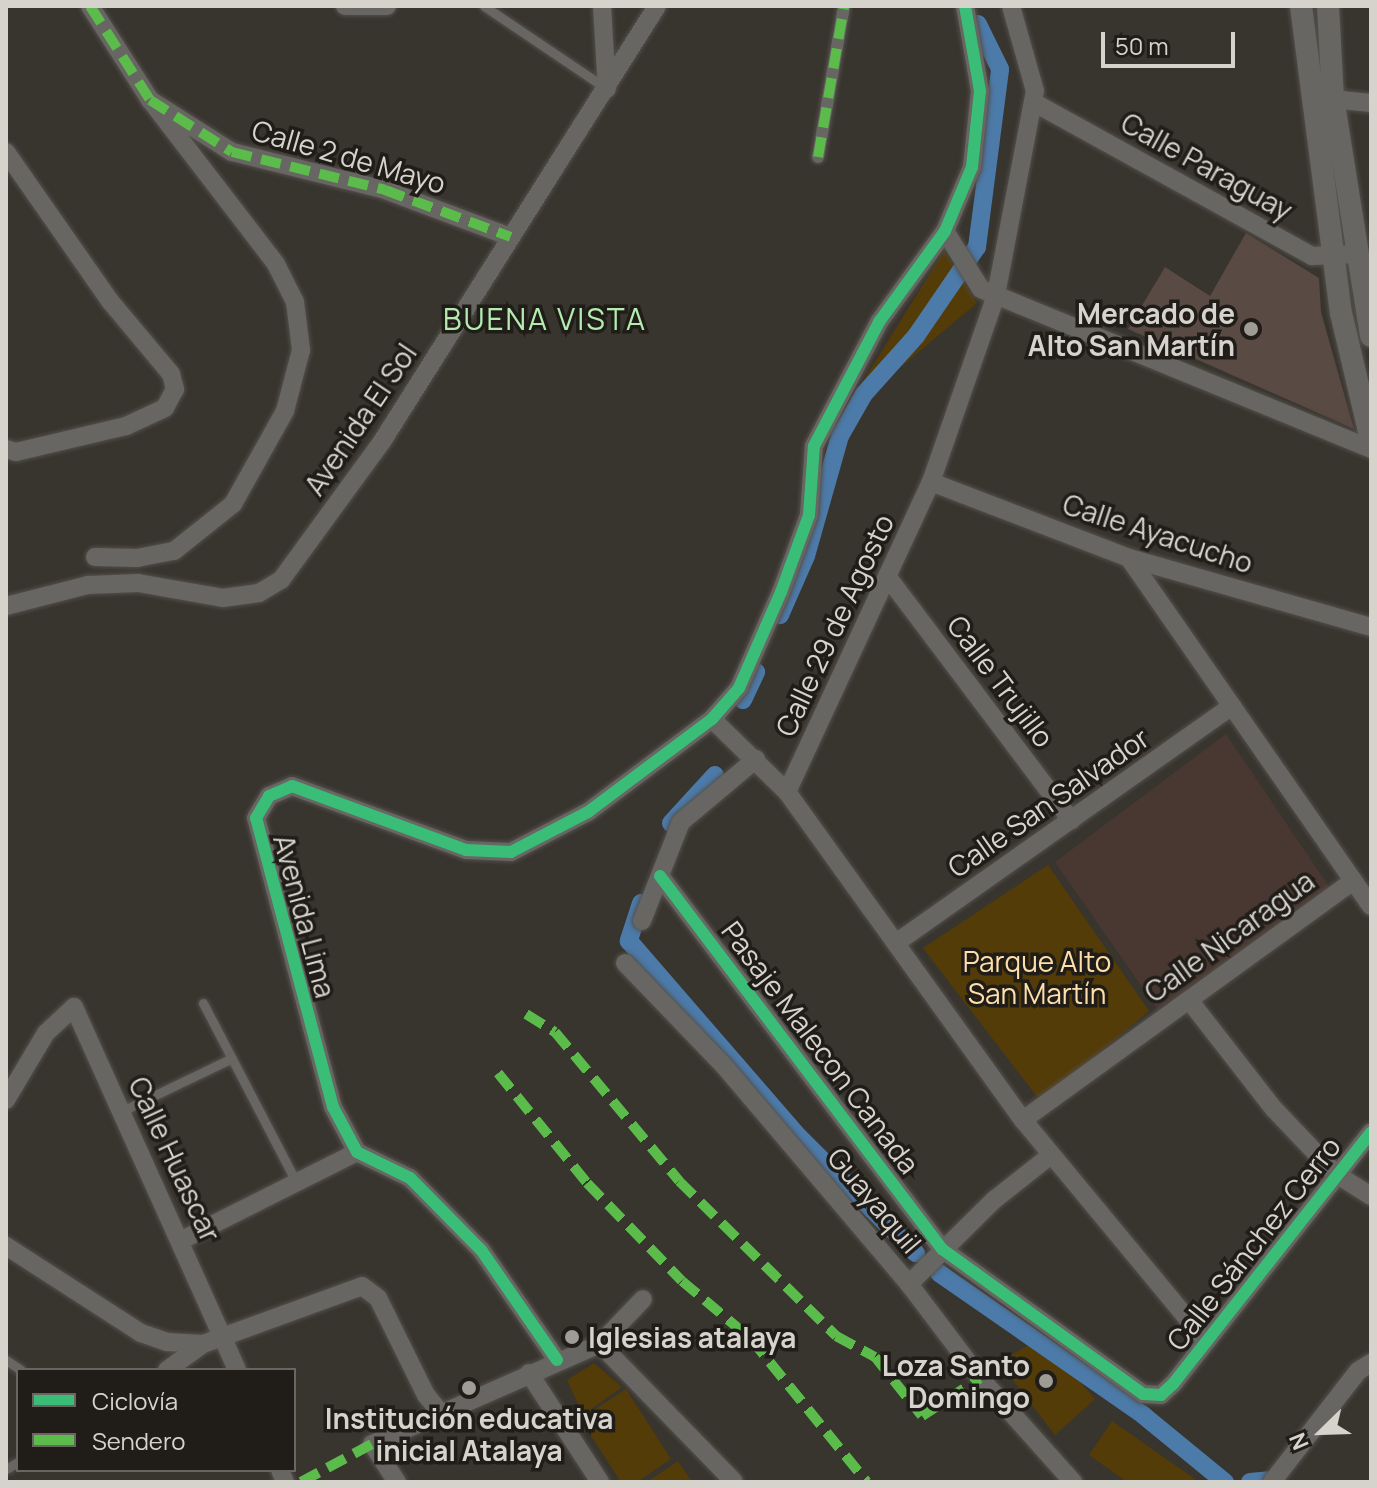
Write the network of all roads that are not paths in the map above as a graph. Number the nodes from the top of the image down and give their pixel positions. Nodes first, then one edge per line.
1 (90, 6) edge
2 (345, 6) edge
3 (387, 6) edge
4 (484, 6) edge
5 (602, 6) edge
6 (657, 6) edge
7 (844, 6) edge
8 (965, 6) edge
9 (1011, 6) edge
10 (1298, 7) edge
11 (1328, 10) edge
12 (607, 89) junction
13 (1310, 98) junction
14 (1333, 98) junction
15 (150, 100) junction
16 (1033, 102) junction
17 (1371, 103) edge
18 (6, 152) edge
19 (818, 157) dead end
20 (945, 231) junction
21 (511, 237) junction
22 (1358, 254) junction
23 (1332, 258) junction
24 (996, 295) junction
25 (1369, 311) edge
26 (1341, 313) junction
27 (1371, 336) edge
28 (1371, 440) edge
29 (6, 449) edge
30 (1371, 449) edge
31 (931, 482) junction
32 (95, 557) dead end
33 (1129, 558) junction
34 (887, 576) junction
35 (6, 606) edge
36 (1371, 627) edge
37 (1232, 706) junction
38 (712, 719) junction
39 (756, 759) junction
40 (787, 792) junction
41 (1071, 820) junction
42 (660, 876) junction
43 (1352, 882) junction
44 (1371, 906) edge
45 (642, 921) dead end
46 (896, 943) junction
47 (625, 963) dead end
48 (1189, 1000) junction
49 (203, 1003) dead end
50 (232, 1058) junction
51 (6, 1100) edge
52 (122, 1111) junction
53 (1023, 1120) junction
54 (1371, 1132) edge
55 (357, 1152) junction
56 (1051, 1155) junction
57 (1336, 1174) junction
58 (296, 1182) junction
59 (1371, 1196) edge
60 (182, 1240) junction
61 (6, 1246) edge
62 (942, 1249) junction
63 (909, 1284) junction
64 (643, 1299) dead end
65 (222, 1336) junction
66 (1206, 1341) junction
67 (203, 1344) junction
68 (600, 1344) junction
69 (557, 1360) junction
70 (1371, 1363) edge
71 (170, 1368) edge
72 (236, 1368) edge
73 (529, 1373) junction
74 (1173, 1384) joint
75 (442, 1415) junction
76 (397, 1482) edge
77 (600, 1482) edge
78 (734, 1482) edge
79 (1073, 1482) edge
80 (1272, 1482) edge

1 - 15 street, Calle 2 de Mayo
2 - 3 street
4 - 12 lane
5 - 12 street
6 - 12 street, Avenida El Sol
7 - 19 street
8 - 20 street, Avenida Lima
9 - 16 street, Calle 29 de Agosto
10 - 11 street
10 - 13 street
11 - 14 street
12 - 21 street, Avenida El Sol
13 - 14 street
13 - 23 street
14 - 17 street
14 - 22 street
15 - 21 street, Calle 2 de Mayo
15 - 32 street
16 - 23 street, Calle Paraguay
16 - 24 street, Calle 29 de Agosto
18 - 29 street
20 - 24 street
20 - 38 street, Avenida Lima
21 - 35 street, Avenida El Sol
22 - 23 street, Calle Paraguay
22 - 25 street
23 - 26 street
24 - 30 street
24 - 31 street, Calle 29 de Agosto
25 - 26 street
25 - 27 street
26 - 28 street
31 - 33 street, Calle Ayacucho
31 - 34 street, Calle 29 de Agosto
33 - 36 street, Calle Ayacucho
33 - 37 street
34 - 40 street, Calle 29 de Agosto
34 - 41 street, Calle Trujillo
37 - 41 street, Calle San Salvador
37 - 43 street
38 - 39 street
38 - 55 street, Avenida Lima
39 - 40 street
39 - 42 street
40 - 46 street
41 - 46 street, Calle San Salvador
42 - 45 street
42 - 62 street, Pasaje Malecon Canada
43 - 44 street
43 - 48 street, Calle Nicaragua
46 - 53 street
47 - 63 street, Guayaquil
48 - 53 street, Calle Nicaragua
48 - 57 street
49 - 50 lane
50 - 52 lane
50 - 58 lane
51 - 52 street, Calle Huascar
52 - 60 street, Calle Huascar
53 - 56 street
54 - 57 street, Calle Sánchez Cerro
55 - 58 street
55 - 69 street
56 - 62 street
56 - 66 street
57 - 59 street
57 - 66 street, Calle Sánchez Cerro
58 - 60 street
60 - 65 street, Calle Huascar
61 - 67 street
62 - 63 street
62 - 74 street, Pasaje Malecon Canada
63 - 79 street, Guayaquil
64 - 68 street
65 - 67 street
65 - 72 street, Calle Huascar
65 - 75 street
66 - 74 street, Calle Sánchez Cerro
67 - 71 street
68 - 69 street
68 - 78 street
69 - 73 street
70 - 80 street
73 - 75 street
73 - 77 street
75 - 76 street

